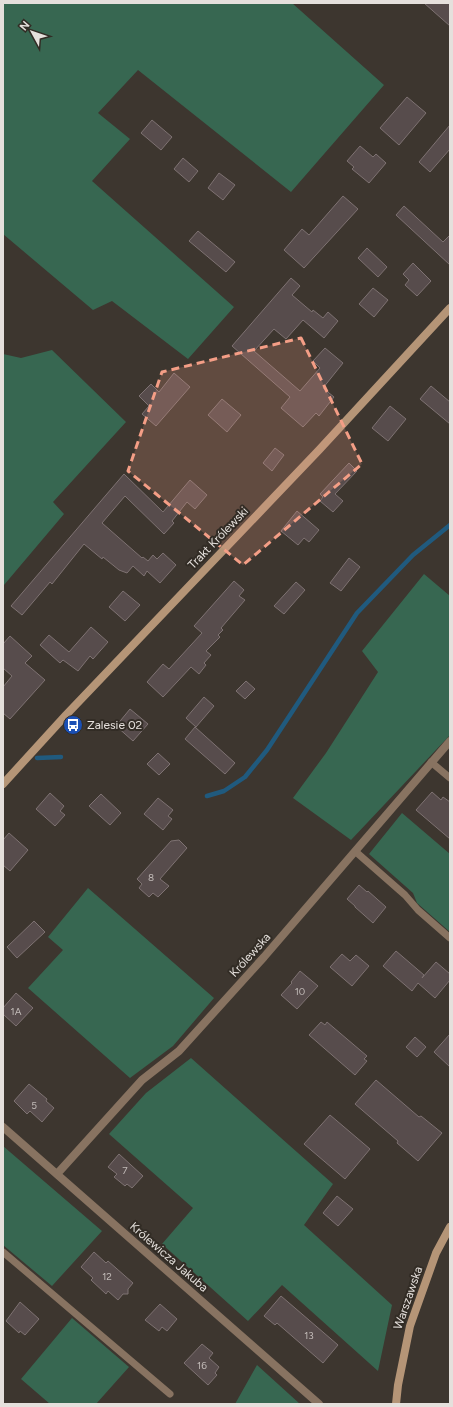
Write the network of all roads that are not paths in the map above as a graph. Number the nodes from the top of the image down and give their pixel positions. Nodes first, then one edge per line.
1 (450, 308) edge
2 (450, 741) edge
3 (431, 762) junction
4 (450, 778) edge
5 (3, 784) edge
6 (356, 852) junction
7 (450, 938) edge
8 (3, 1127) edge
9 (57, 1174) junction
10 (450, 1227) edge
11 (3, 1252) edge
12 (170, 1394) dead end
13 (319, 1404) edge
14 (396, 1404) edge

1 - 5 street, Trakt Królewski
2 - 3 street, Królewska
3 - 4 lane
3 - 6 street, Królewska
6 - 7 lane
6 - 9 street, Królewska
8 - 9 street, Królewicza Jakuba
9 - 13 street, Królewicza Jakuba
10 - 14 street, Warszawska
11 - 12 lane

